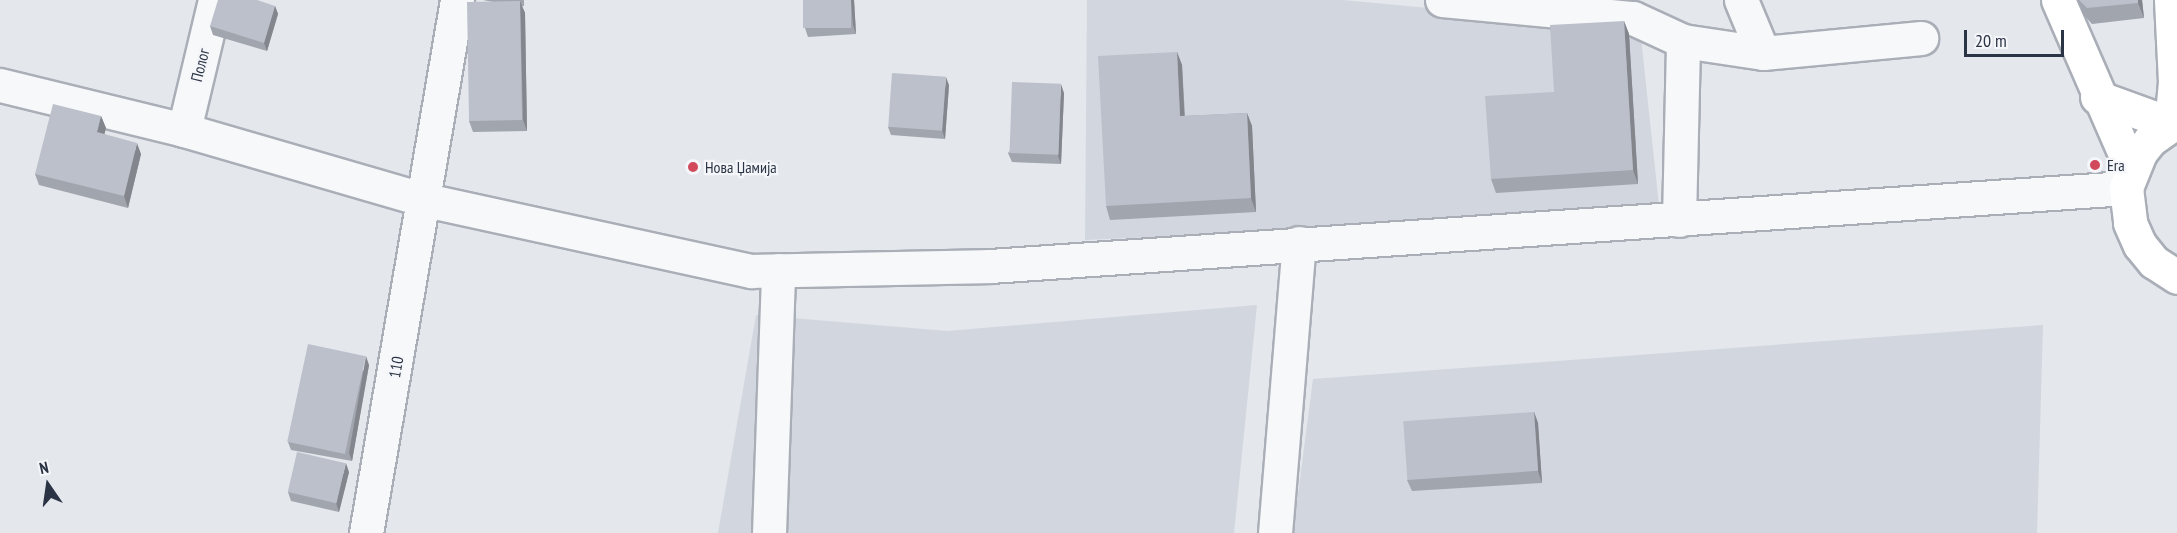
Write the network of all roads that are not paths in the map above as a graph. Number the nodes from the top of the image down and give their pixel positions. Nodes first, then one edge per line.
1 (215, 0) edge
2 (458, 0) edge
3 (1442, 0) edge
4 (1741, 0) edge
5 (2058, 0) edge
6 (2171, 0) edge
7 (1921, 38) dead end
8 (1683, 41) junction
9 (1763, 53) junction
10 (0, 85) edge
11 (2097, 97) junction
12 (2174, 123) edge
13 (184, 130) junction
14 (2129, 179) junction
15 (2058, 195) junction
16 (425, 200) junction
17 (1679, 220) junction
18 (2130, 223) junction
19 (1299, 243) junction
20 (778, 270) junction
21 (2175, 281) edge
22 (366, 533) edge
23 (769, 533) edge
24 (1275, 533) edge

1 - 13 street, Полог
2 - 16 street, 110
3 - 8 street
4 - 9 street
5 - 11 street
6 - 12 street
7 - 9 street
8 - 9 street
8 - 17 street
10 - 13 street
11 - 12 street
11 - 14 street
12 - 14 street
13 - 16 street
14 - 15 street
14 - 18 street
15 - 17 street
15 - 18 street
16 - 20 street
16 - 22 street, 110
17 - 19 street
18 - 21 street
19 - 20 street
19 - 24 street
20 - 23 street

